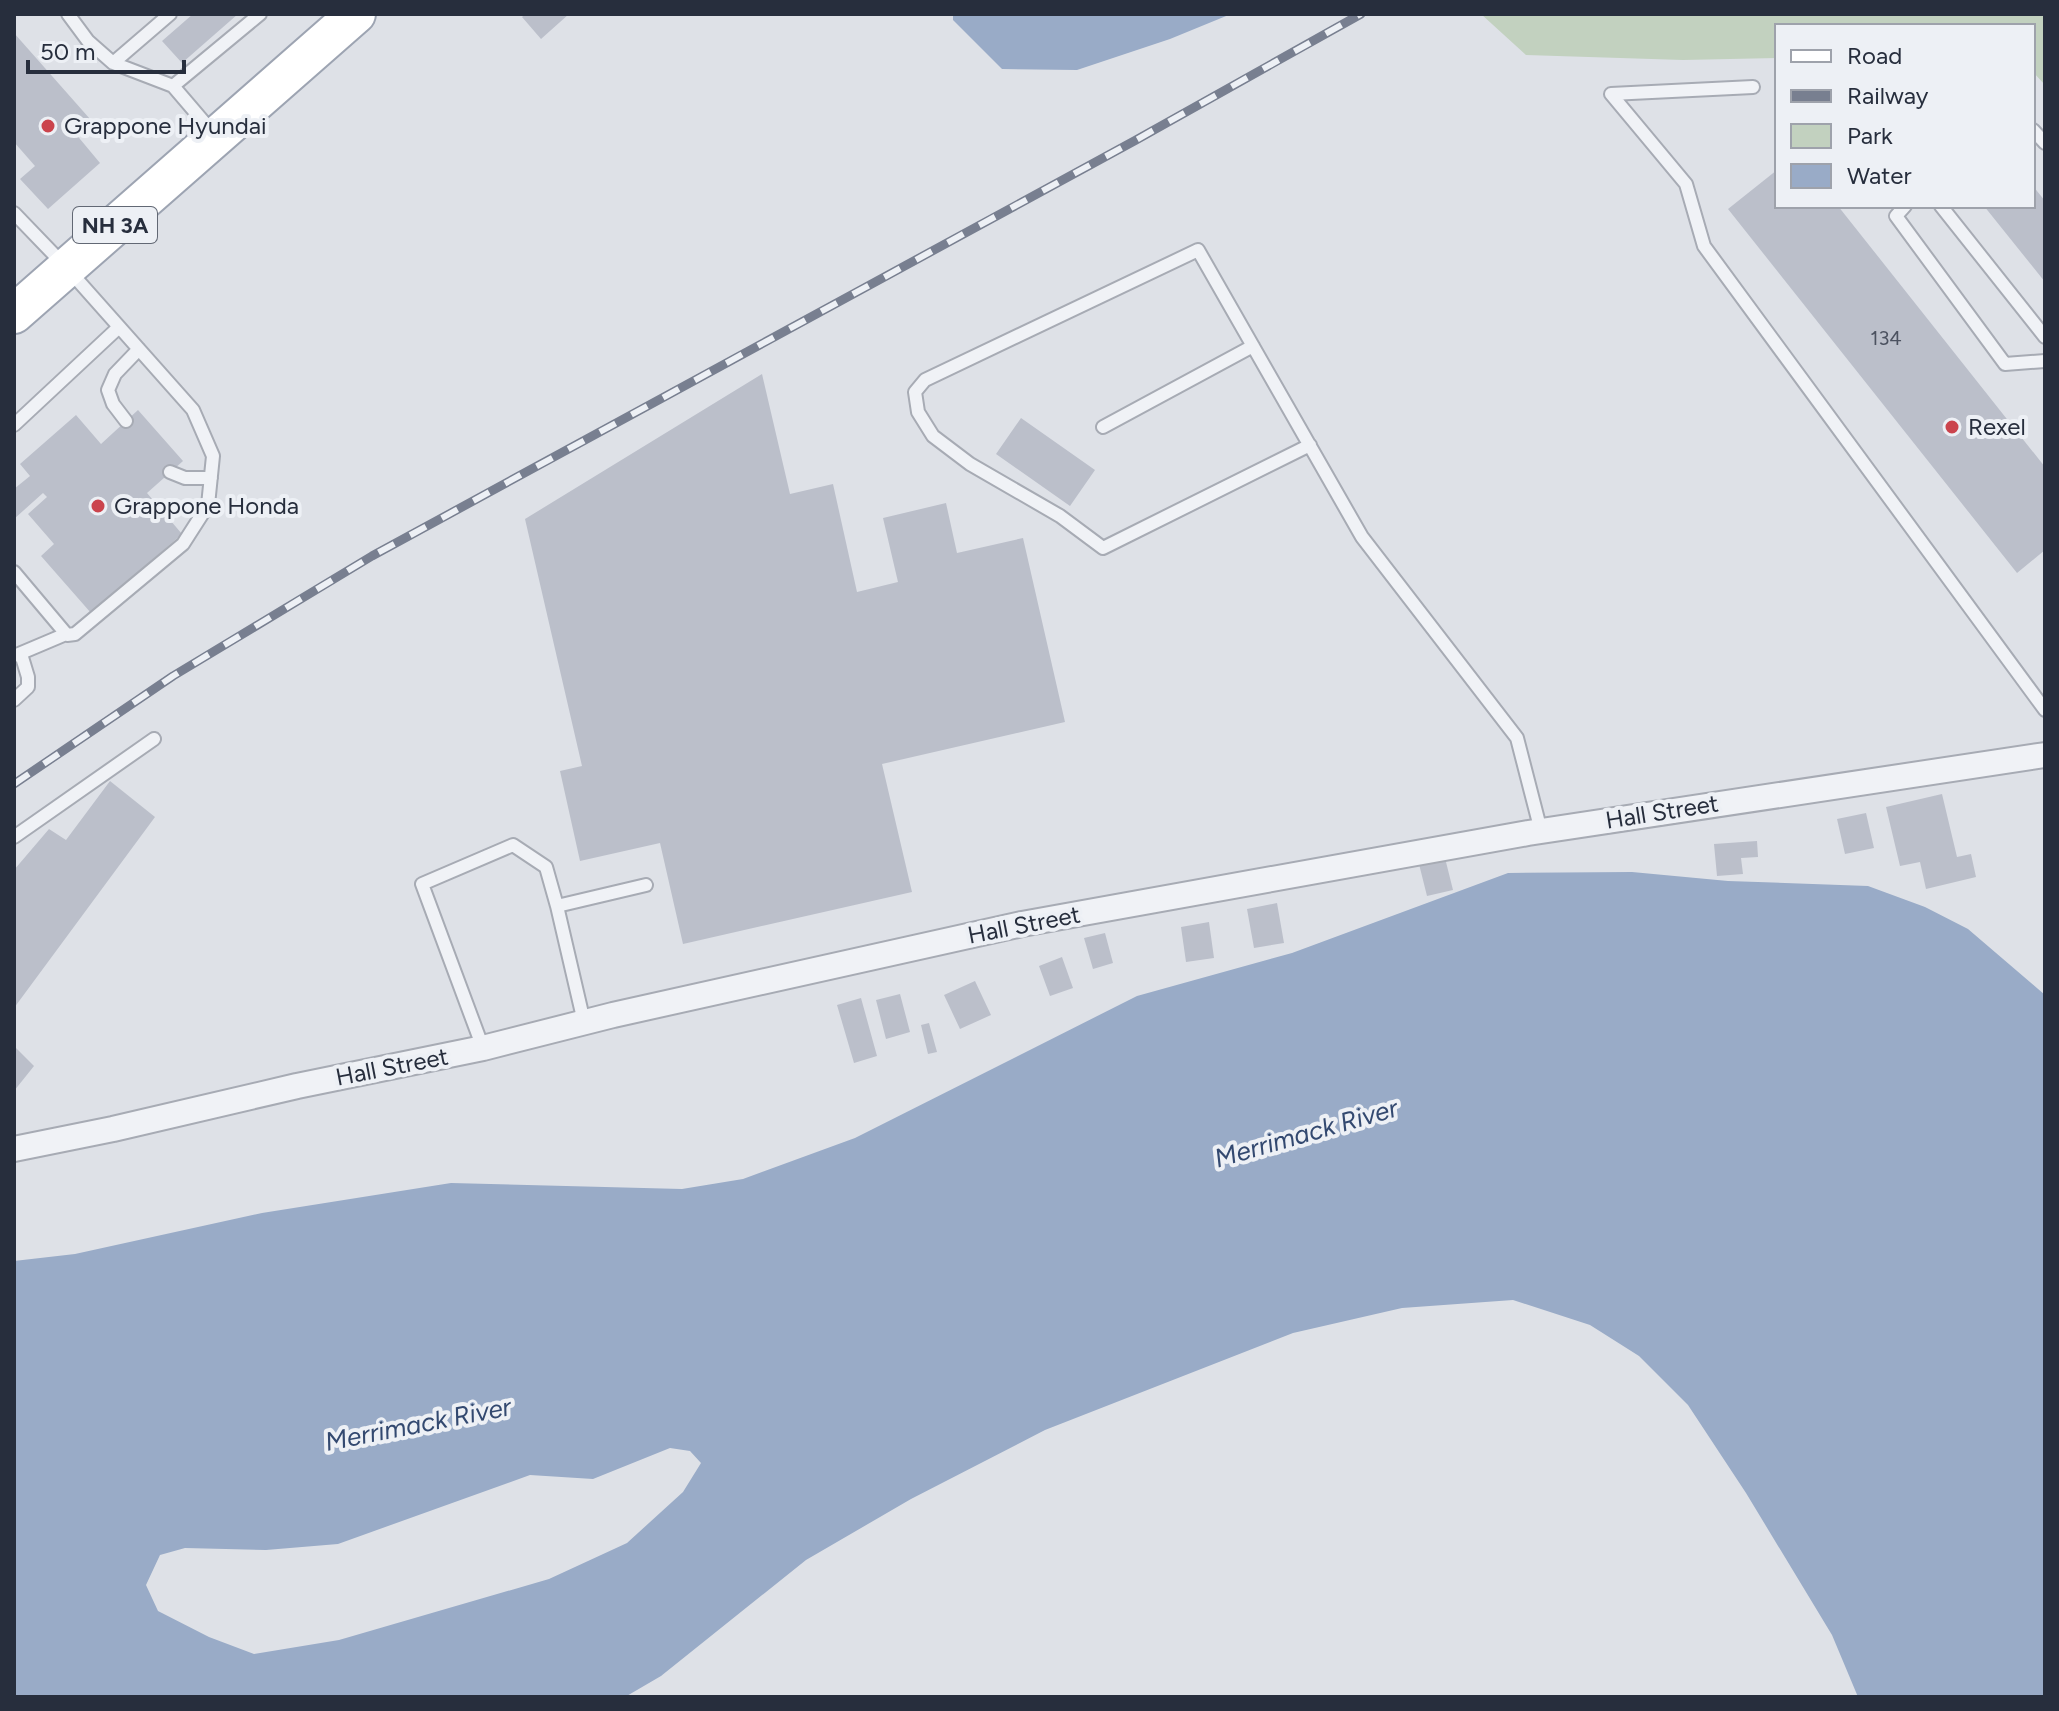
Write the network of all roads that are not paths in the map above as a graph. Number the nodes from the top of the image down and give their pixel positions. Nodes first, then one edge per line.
1 (68, 14) edge
2 (170, 14) edge
3 (260, 14) edge
4 (356, 14) edge
5 (113, 63) junction
6 (173, 86) junction
7 (1753, 87) dead end
8 (217, 137) junction
9 (1903, 208) edge
10 (1943, 208) edge
11 (14, 213) edge
12 (66, 267) junction
13 (14, 314) edge
14 (119, 327) junction
15 (2045, 337) edge
16 (1253, 346) junction
17 (139, 349) junction
18 (2045, 361) edge
19 (126, 421) dead end
20 (14, 425) edge
21 (1103, 427) dead end
22 (1310, 445) junction
23 (170, 472) dead end
24 (211, 478) junction
25 (14, 572) edge
26 (66, 634) junction
27 (18, 655) edge
28 (2045, 685) edge
29 (2029, 688) junction
30 (14, 700) edge
31 (2045, 710) edge
32 (154, 739) dead end
33 (2045, 755) edge
34 (1541, 831) junction
35 (14, 837) edge
36 (646, 885) dead end
37 (557, 906) junction
38 (584, 1022) junction
39 (483, 1048) junction
40 (14, 1149) edge

1 - 5 lane
2 - 5 lane
3 - 6 lane
4 - 8 main road, NH 3A
5 - 6 lane
6 - 8 lane
7 - 29 lane
8 - 12 main road, NH 3A
9 - 18 lane
10 - 15 lane
11 - 12 lane
12 - 13 main road, NH 3A
12 - 14 lane
14 - 17 lane
14 - 20 lane
16 - 21 lane
16 - 22 lane
16 - 22 lane
17 - 19 lane
17 - 24 lane
22 - 34 lane
23 - 24 lane
24 - 26 lane
25 - 26 lane
26 - 27 lane
27 - 30 lane
28 - 29 lane
29 - 31 lane
32 - 35 lane
33 - 34 street, Hall Street
34 - 38 street, Hall Street
36 - 37 lane
37 - 38 lane
37 - 39 lane
38 - 39 street, Hall Street
39 - 40 street, Hall Street

